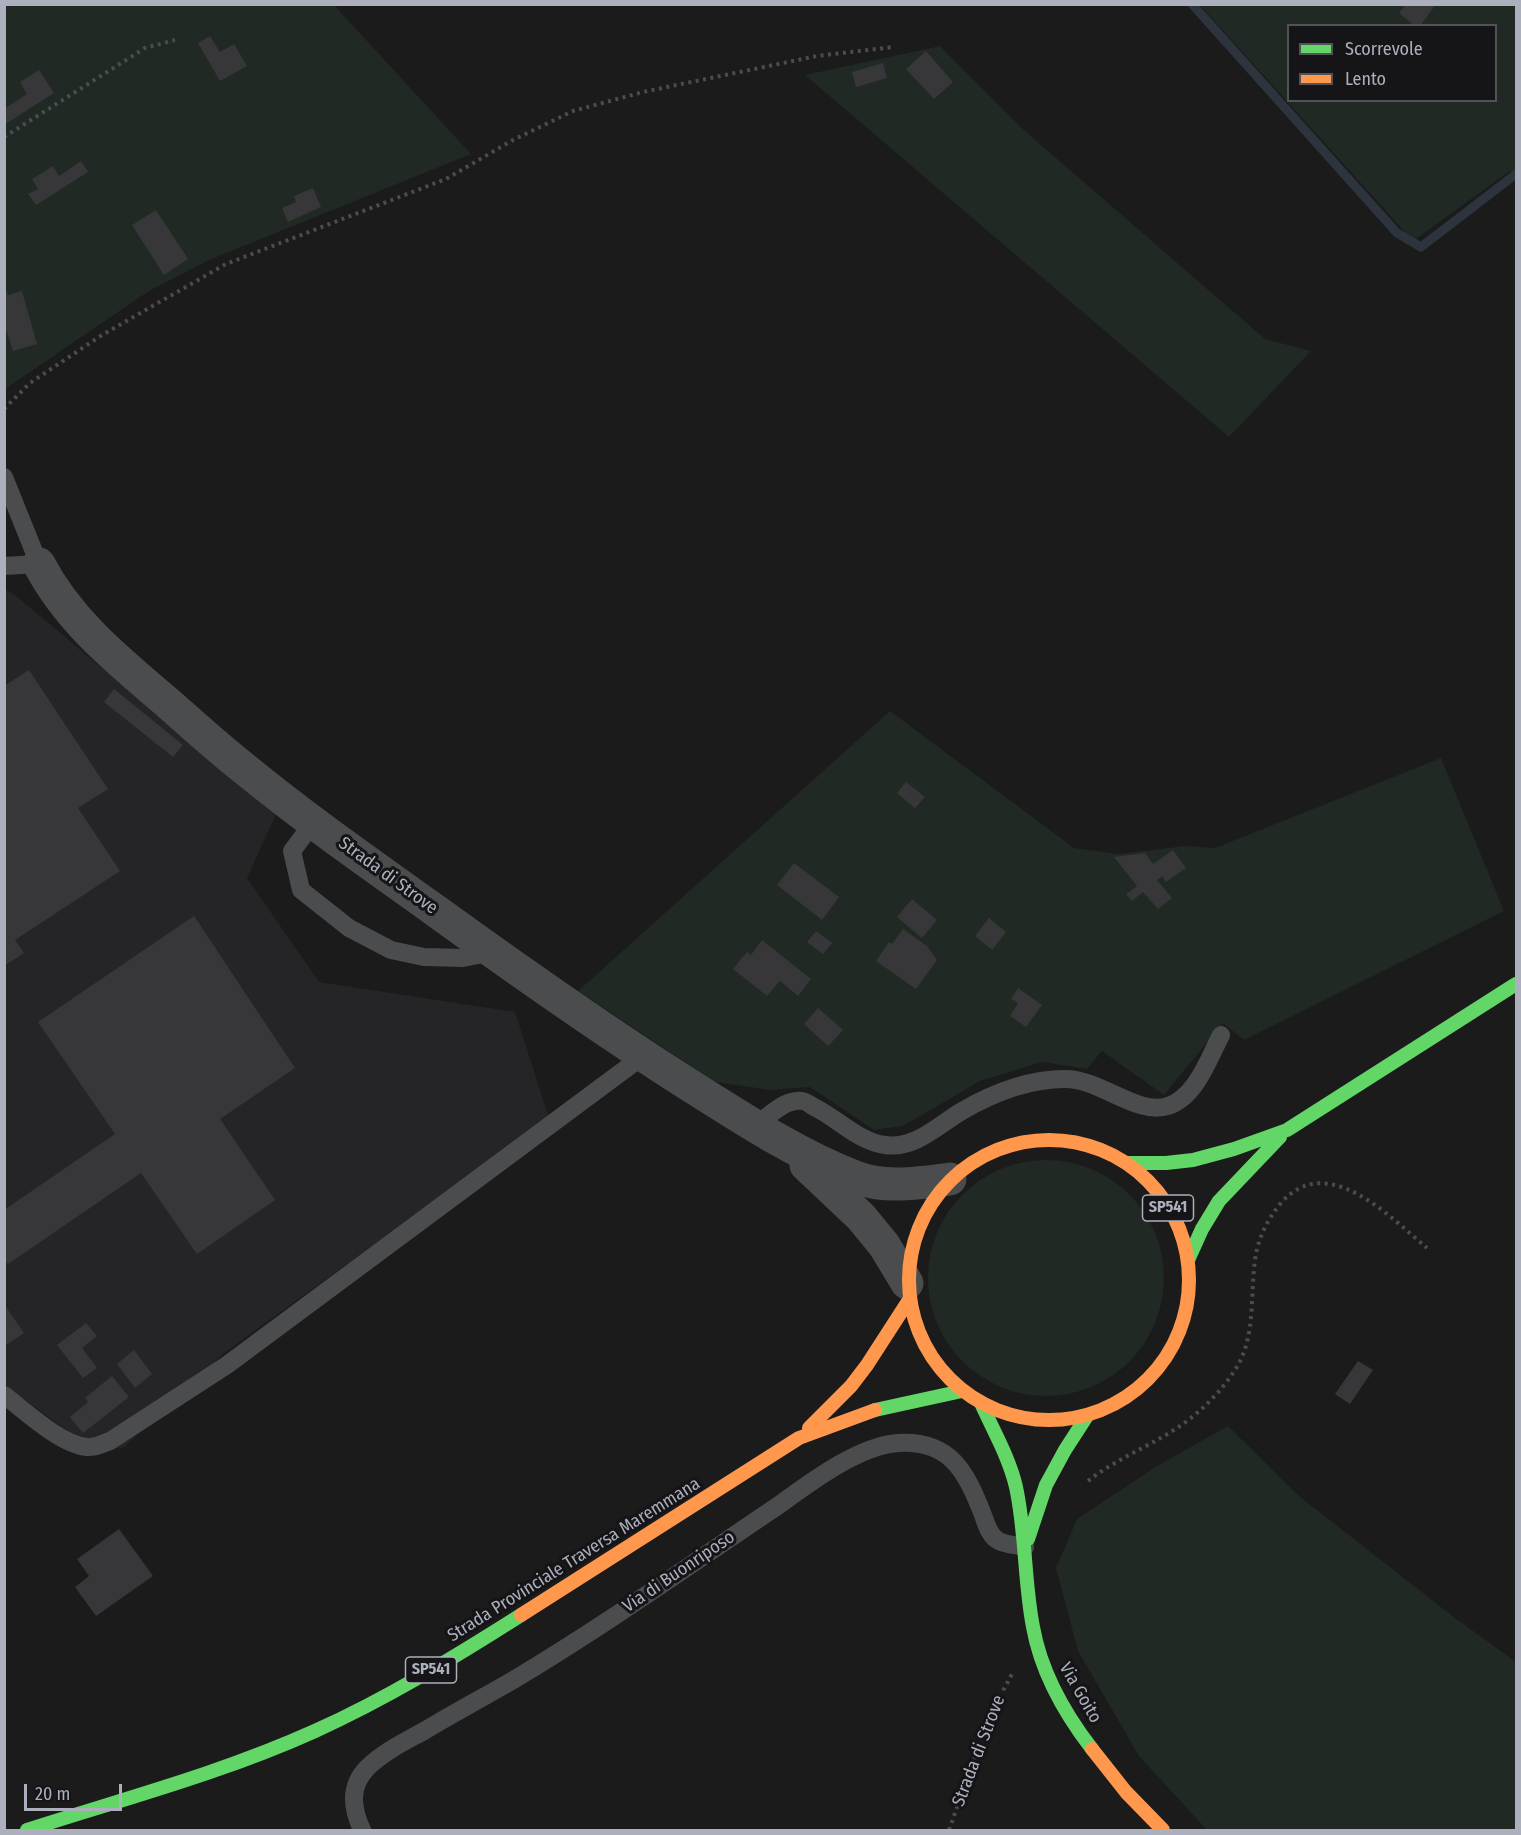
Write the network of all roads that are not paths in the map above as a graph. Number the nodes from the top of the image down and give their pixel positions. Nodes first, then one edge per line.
1 (4, 477) edge
2 (39, 564) junction
3 (4, 566) edge
4 (314, 823) junction
5 (493, 952) junction
6 (1516, 984) edge
7 (1221, 1035) dead end
8 (643, 1056) junction
9 (1287, 1130) junction
10 (766, 1133) junction
11 (1128, 1163) junction
12 (950, 1179) junction
13 (1188, 1260) junction
14 (908, 1291) junction
15 (962, 1391) junction
16 (4, 1395) edge
17 (981, 1403) junction
18 (1087, 1416) junction
19 (799, 1438) junction
20 (1025, 1546) junction
21 (27, 1830) edge
22 (362, 1830) edge
23 (1163, 1830) edge

1 - 2 lane
2 - 3 lane
2 - 4 street, Strada di Strove
4 - 5 street, Strada di Strove
4 - 5 lane
5 - 8 street, Strada di Strove
6 - 9 main road, SP541
7 - 10 lane
8 - 10 street, Strada di Strove
8 - 16 lane
9 - 11 main road, SP541
9 - 13 main road, SP541
10 - 12 street, Strada di Strove
10 - 14 street, Strada di Strove
11 - 12 main road, SP541
11 - 13 main road, SP541
12 - 14 main road, SP541
13 - 18 main road, SP541
14 - 15 main road, SP541
14 - 19 main road, Strada Provinciale Traversa Maremmana / SP541
15 - 17 main road, SP541
15 - 19 main road, Strada Provinciale Traversa Maremmana / SP541
17 - 18 main road, SP541
17 - 20 main road, Via Goito
18 - 20 main road, Via Goito
19 - 21 main road, Strada Provinciale Traversa Maremmana / SP541
20 - 22 lane, Via di Buonriposo
20 - 23 main road, Via Goito

